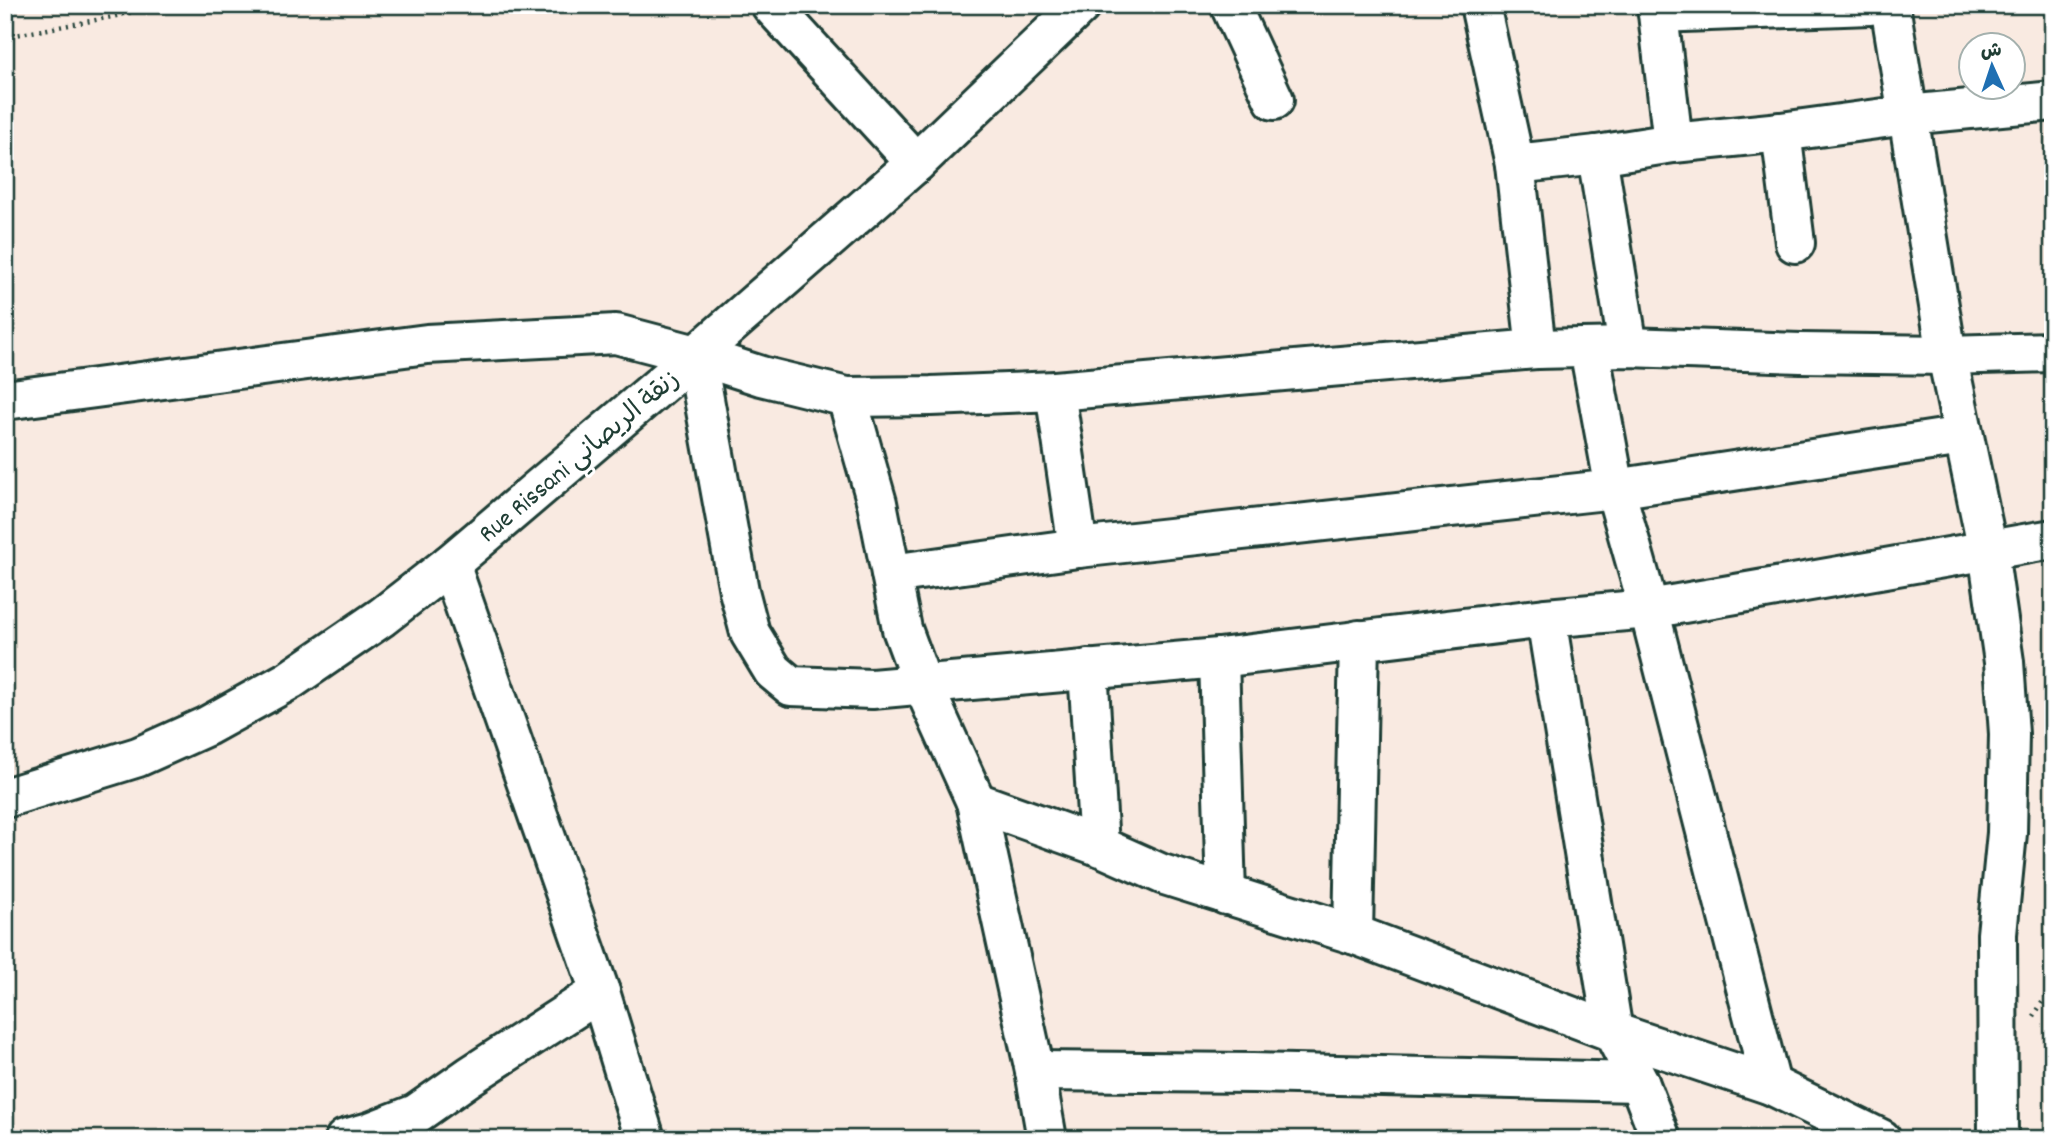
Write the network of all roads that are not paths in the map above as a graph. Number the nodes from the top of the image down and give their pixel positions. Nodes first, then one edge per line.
1 (771, 5) edge
2 (1081, 5) edge
3 (1230, 5) edge
4 (1480, 5) edge
5 (1870, 5) edge
6 (1890, 5) edge
7 (1658, 9) edge
8 (1274, 100) dead end
9 (2053, 101) edge
10 (1907, 115) junction
11 (1781, 132) junction
12 (1673, 143) junction
13 (1597, 155) junction
14 (916, 163) junction
15 (1515, 164) junction
16 (1795, 243) dead end
17 (1628, 347) junction
18 (1589, 348) junction
19 (1536, 349) junction
20 (2053, 352) edge
21 (696, 355) junction
22 (1947, 355) junction
23 (1055, 391) junction
24 (847, 397) junction
25 (5, 400) edge
26 (1963, 436) junction
27 (1615, 488) junction
28 (2053, 539) edge
29 (1078, 548) junction
30 (1988, 551) junction
31 (450, 564) junction
32 (891, 574) junction
33 (1649, 609) junction
34 (1546, 618) junction
35 (1359, 640) junction
36 (1219, 658) junction
37 (1088, 669) junction
38 (922, 683) junction
39 (5, 798) edge
40 (976, 802) junction
41 (1098, 846) junction
42 (1226, 895) junction
43 (1353, 934) junction
44 (600, 992) junction
45 (1613, 1032) junction
46 (1035, 1071) junction
47 (1639, 1082) junction
48 (1771, 1085) junction
49 (362, 1137) edge
50 (645, 1139) edge
51 (1047, 1139) edge
52 (1661, 1139) edge
53 (1881, 1139) edge
54 (1997, 1139) edge

1 - 14 street
2 - 14 street, Rue Rissani زنقة الريصاني
3 - 8 street
4 - 15 street
5 - 7 street
6 - 10 street
7 - 12 street
9 - 10 street
10 - 11 street
10 - 22 street
11 - 12 street
11 - 16 street
12 - 13 street
13 - 15 street
13 - 17 street
14 - 21 street, Rue Rissani زنقة الريصاني
15 - 19 street
17 - 18 street
17 - 22 street
18 - 19 street
18 - 27 street
19 - 23 street
20 - 22 street
21 - 24 street
21 - 25 street
21 - 31 street, Rue Rissani زنقة الريصاني
21 - 38 street
22 - 26 street
23 - 24 street
23 - 29 street
24 - 32 street
26 - 27 street
26 - 30 street
27 - 29 street
27 - 33 street
28 - 30 street
29 - 32 street
30 - 33 street
30 - 54 street
31 - 39 street, Rue Rissani زنقة الريصاني
31 - 44 street
32 - 38 street
33 - 34 street
33 - 48 street
34 - 35 street
34 - 45 street
35 - 36 street
35 - 43 street
36 - 37 street
36 - 42 street
37 - 38 street
37 - 41 street
38 - 40 street
40 - 41 street
40 - 46 street
41 - 42 street
42 - 43 street
43 - 45 street
44 - 49 street
44 - 50 street
45 - 47 street
45 - 48 street
46 - 47 street
46 - 51 street
47 - 52 street
48 - 53 street

